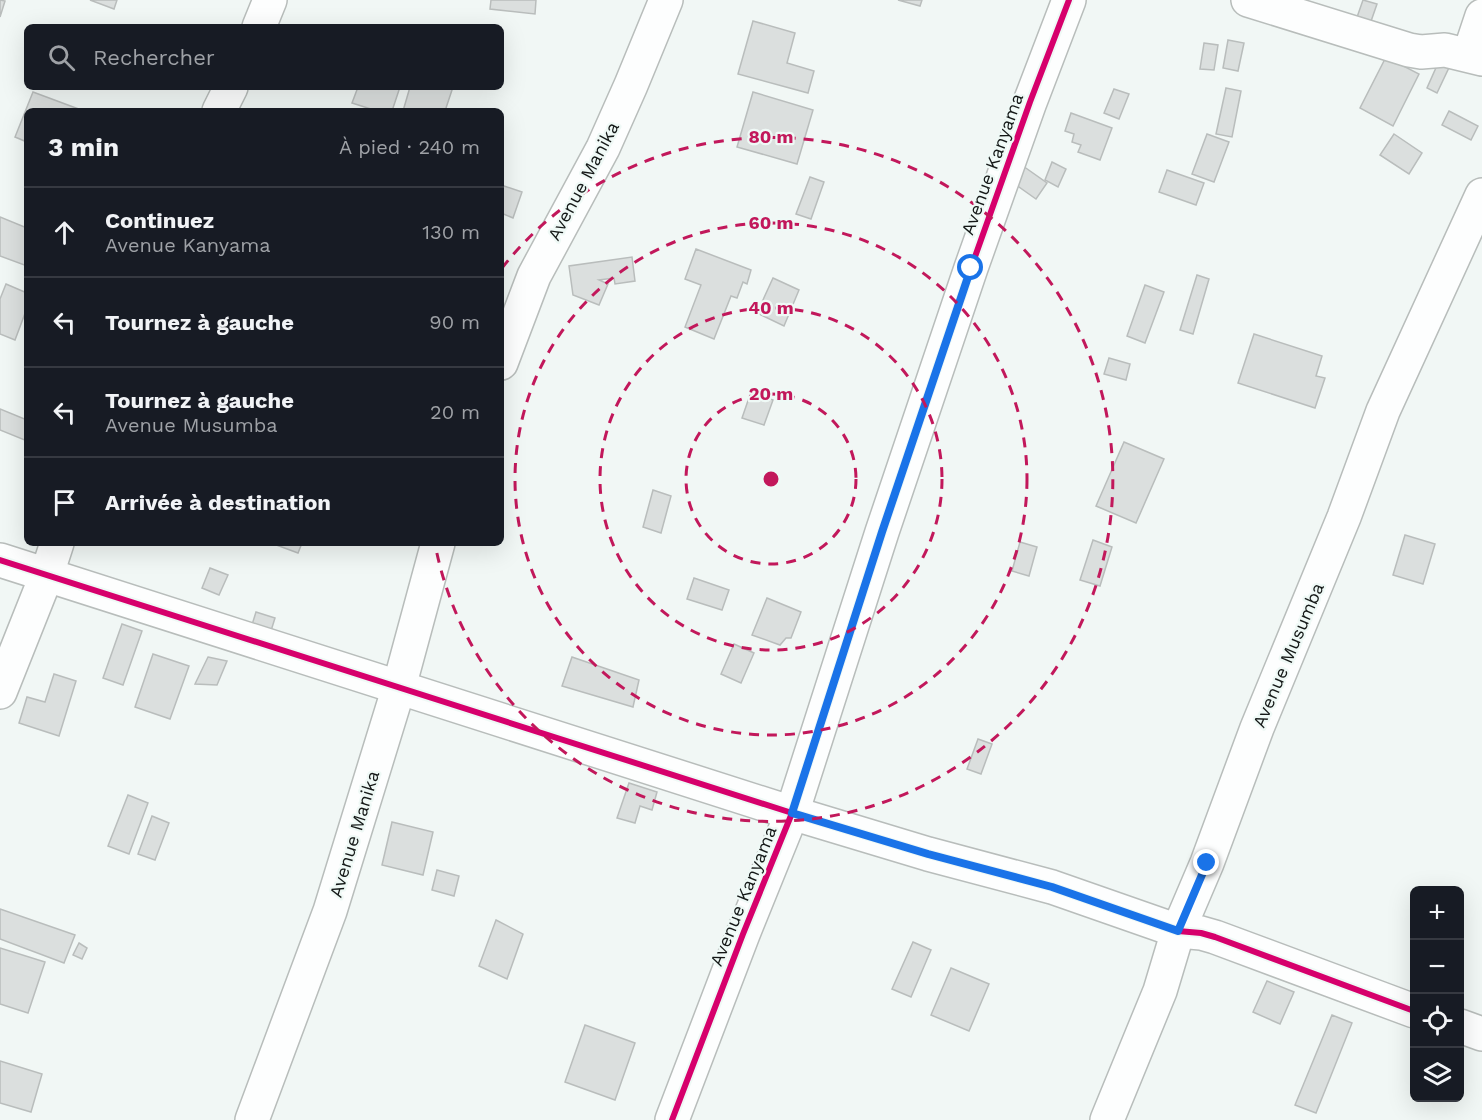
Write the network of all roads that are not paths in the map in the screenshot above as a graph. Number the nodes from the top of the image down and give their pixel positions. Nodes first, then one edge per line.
1 (270, 0) edge
2 (666, 0) edge
3 (1070, 0) edge
4 (1248, 0) edge
5 (1482, 16) edge
6 (260, 24) edge
7 (1475, 57) edge
8 (230, 90) edge
9 (220, 108) edge
10 (1482, 195) edge
11 (504, 355) edge
12 (56, 546) edge
13 (437, 546) edge
14 (0, 560) edge
15 (47, 574) junction
16 (399, 687) junction
17 (0, 692) edge
18 (792, 813) junction
19 (1178, 931) junction
20 (1410, 1010) edge
21 (1464, 1027) edge
22 (1482, 1034) edge
23 (252, 1120) edge
24 (672, 1120) edge
25 (1107, 1120) edge

1 - 6 street
2 - 11 street, Avenue Manika
3 - 18 street, Avenue Kanyama
4 - 7 street
5 - 7 street
8 - 9 street
10 - 19 street, Avenue Musumba
12 - 15 street
13 - 16 street, Avenue Manika
14 - 15 street
15 - 16 street
15 - 17 street
16 - 18 street
16 - 23 street, Avenue Manika
18 - 19 street
18 - 24 street, Avenue Kanyama
19 - 20 street
19 - 25 street, Avenue Musumba
21 - 22 street

